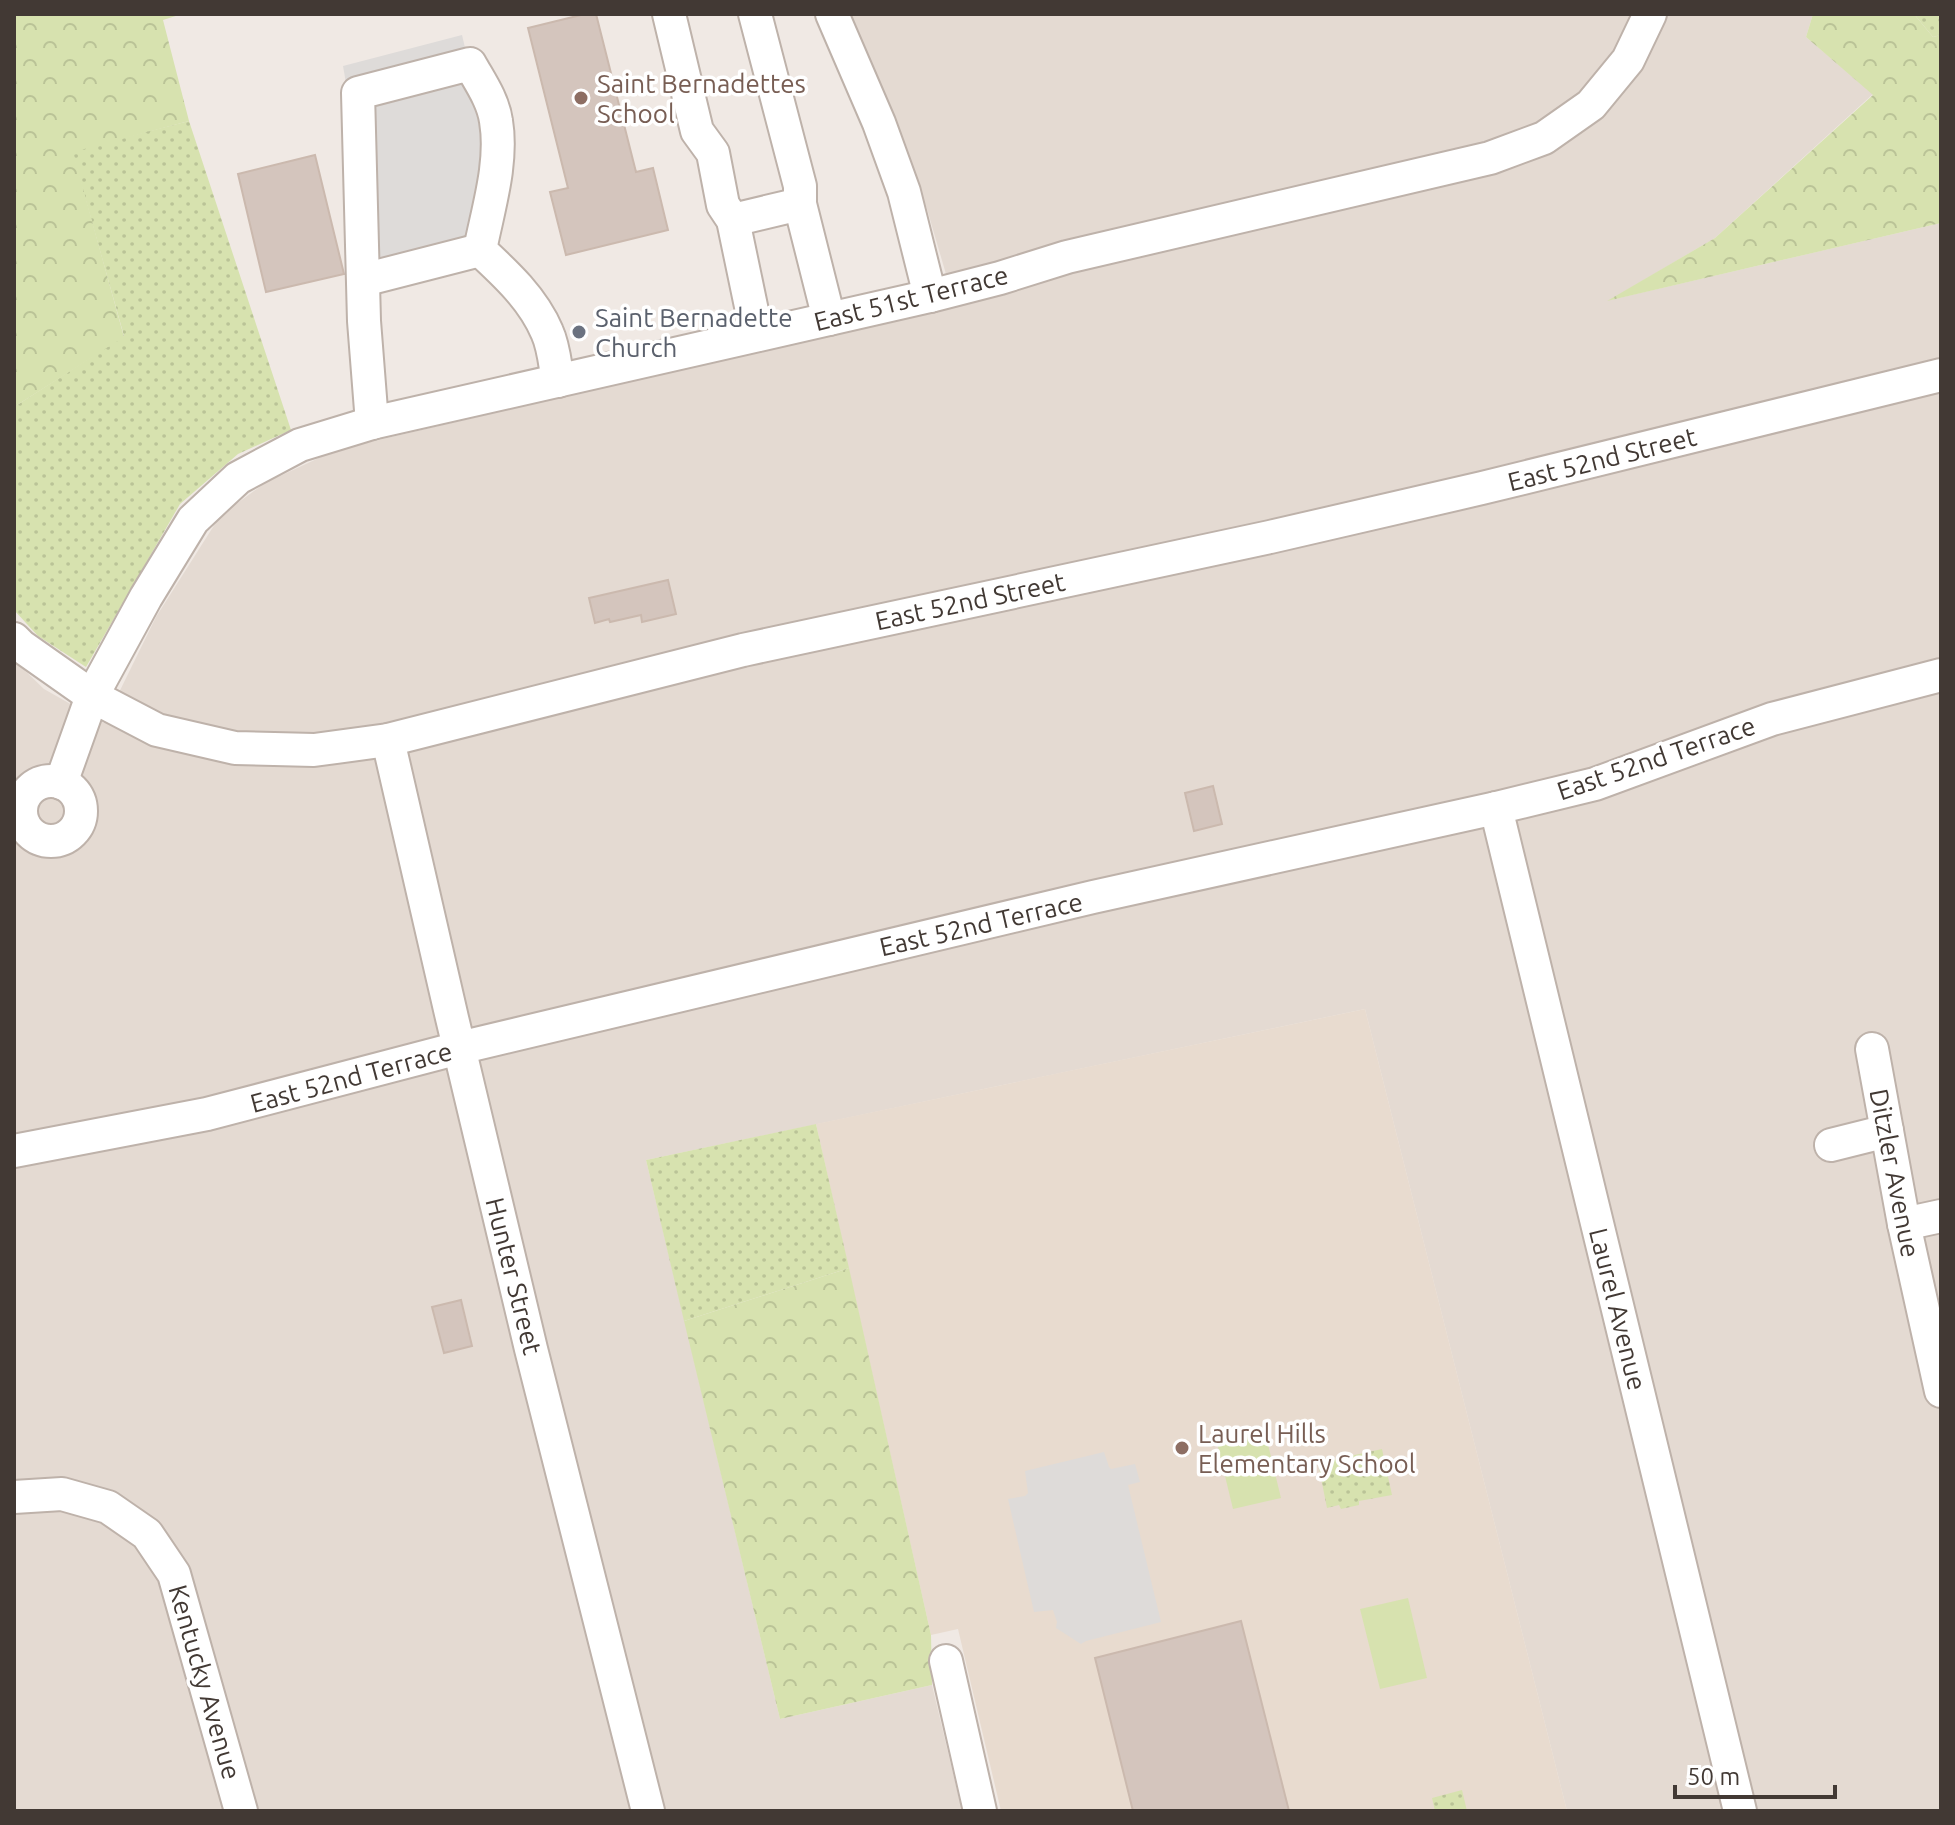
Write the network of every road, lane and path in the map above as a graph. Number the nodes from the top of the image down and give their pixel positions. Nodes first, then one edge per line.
1 (669, 14) edge
2 (755, 14) edge
3 (832, 14) edge
4 (1650, 14) edge
5 (800, 204) junction
6 (733, 220) junction
7 (480, 250) junction
8 (363, 280) junction
9 (930, 296) junction
10 (829, 319) junction
11 (757, 335) junction
12 (1941, 375) edge
13 (558, 381) junction
14 (372, 423) junction
15 (14, 639) edge
16 (1941, 675) edge
17 (92, 696) junction
18 (388, 740) junction
19 (61, 783) dead end
20 (1496, 808) junction
21 (459, 1048) junction
22 (1872, 1049) dead end
23 (1887, 1131) junction
24 (1831, 1145) dead end
25 (14, 1151) edge
26 (1941, 1216) edge
27 (1904, 1224) junction
28 (1941, 1391) edge
29 (14, 1497) edge
30 (946, 1661) dead end
31 (241, 1811) edge
32 (648, 1811) edge
33 (980, 1811) edge
34 (1740, 1811) edge

1 - 6 street
2 - 5 street
3 - 9 street
4 - 9 street, East 51st Terrace
5 - 6 street
5 - 10 street
6 - 11 street
7 - 8 street
7 - 8 street
7 - 13 street
8 - 14 street
9 - 10 street, East 51st Terrace
10 - 11 street, East 51st Terrace
11 - 13 street, East 51st Terrace
12 - 18 street, East 52nd Street
13 - 14 street, East 51st Terrace
14 - 17 street, East 51st Terrace
15 - 17 street, East 52nd Street
16 - 20 street, East 52nd Terrace
17 - 18 street, East 52nd Street
17 - 19 street
18 - 21 street, Hunter Street
20 - 21 street, East 52nd Terrace
20 - 34 street, Laurel Avenue
21 - 25 street, East 52nd Terrace
21 - 32 street, Hunter Street
22 - 23 street, Ditzler Avenue
23 - 24 street
23 - 27 street, Ditzler Avenue
26 - 27 street
27 - 28 street, Ditzler Avenue
29 - 31 street, Kentucky Avenue
30 - 33 street

